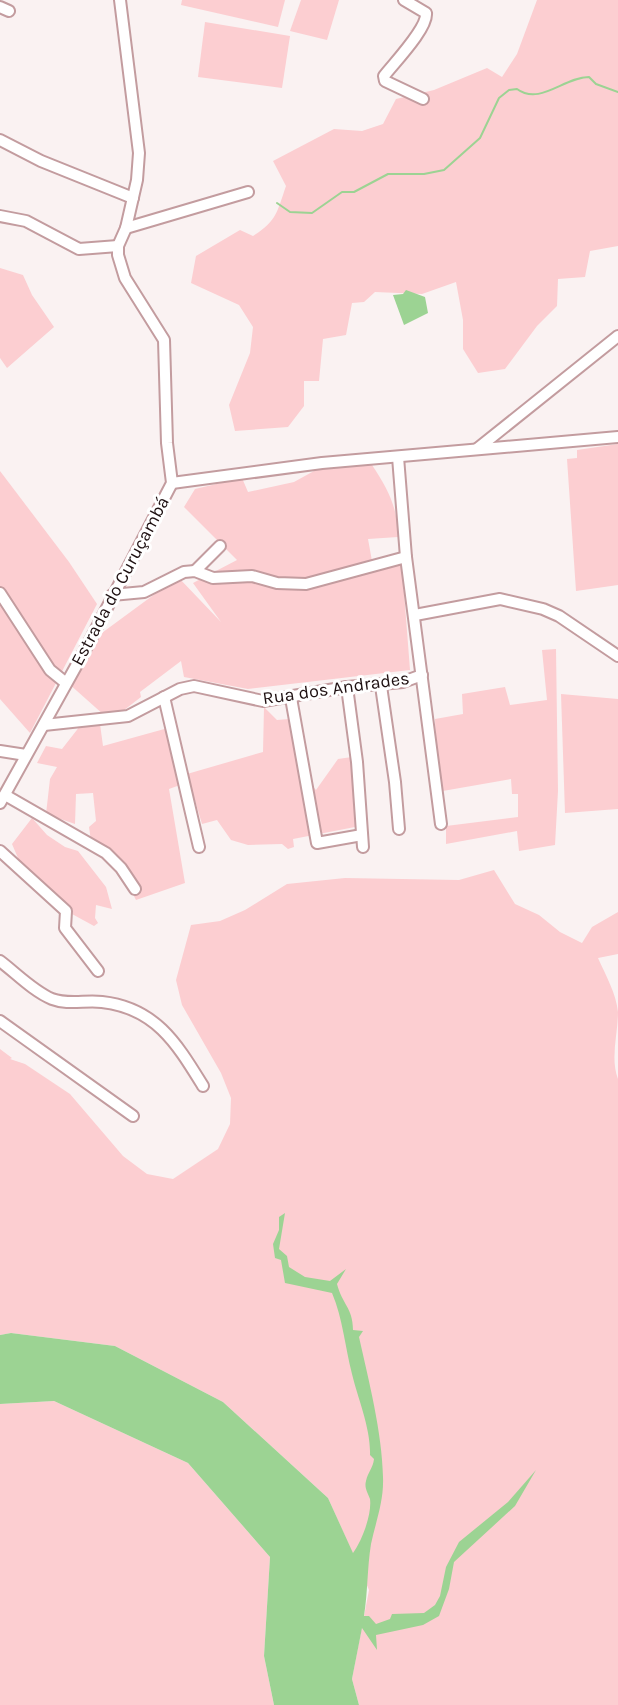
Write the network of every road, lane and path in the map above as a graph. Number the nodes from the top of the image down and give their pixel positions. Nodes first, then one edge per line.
1 (120, 0) edge
2 (404, 0) edge
3 (423, 99) dead end
4 (0, 140) edge
5 (248, 192) dead end
6 (133, 198) junction
7 (0, 216) edge
8 (126, 228) junction
9 (117, 246) junction
10 (618, 336) edge
11 (618, 437) edge
12 (477, 449) junction
13 (398, 457) junction
14 (172, 483) junction
15 (220, 546) dead end
16 (406, 557) junction
17 (195, 571) junction
18 (0, 593) edge
19 (112, 595) junction
20 (415, 615) junction
21 (618, 656) edge
22 (422, 675) junction
23 (66, 683) junction
24 (381, 686) junction
25 (346, 687) junction
26 (164, 697) junction
27 (291, 698) junction
28 (44, 724) junction
29 (0, 751) edge
30 (26, 755) junction
31 (2, 799) edge
32 (441, 824) dead end
33 (399, 829) dead end
34 (362, 835) junction
35 (199, 847) dead end
36 (363, 847) dead end
37 (0, 851) edge
38 (135, 890) dead end
39 (0, 961) edge
40 (99, 971) dead end
41 (0, 1021) edge
42 (203, 1086) dead end
43 (133, 1116) dead end

1 - 6 street
2 - 3 street
4 - 6 street
5 - 8 street
6 - 8 street
7 - 9 street
8 - 9 street
9 - 14 street, Estrada do Curuçambá
10 - 12 street
11 - 12 street
12 - 13 street
13 - 14 street
13 - 16 street
14 - 19 street, Estrada do Curuçambá
15 - 17 street
16 - 17 street
16 - 20 street
17 - 19 street
18 - 23 street
19 - 23 street, Estrada do Curuçambá
20 - 21 street
20 - 22 street
22 - 24 street, Rua dos Andrades
22 - 32 street
23 - 28 street, Estrada do Curuçambá
24 - 25 street, Rua dos Andrades
24 - 33 street
25 - 27 street, Rua dos Andrades
25 - 34 street
26 - 27 street, Rua dos Andrades
26 - 28 street, Rua dos Andrades
26 - 35 street
27 - 34 street
28 - 30 street, Estrada do Curuçambá
29 - 30 street
30 - 31 street, Estrada do Curuçambá
31 - 38 street
34 - 36 street
37 - 40 street
39 - 42 street
41 - 43 street

